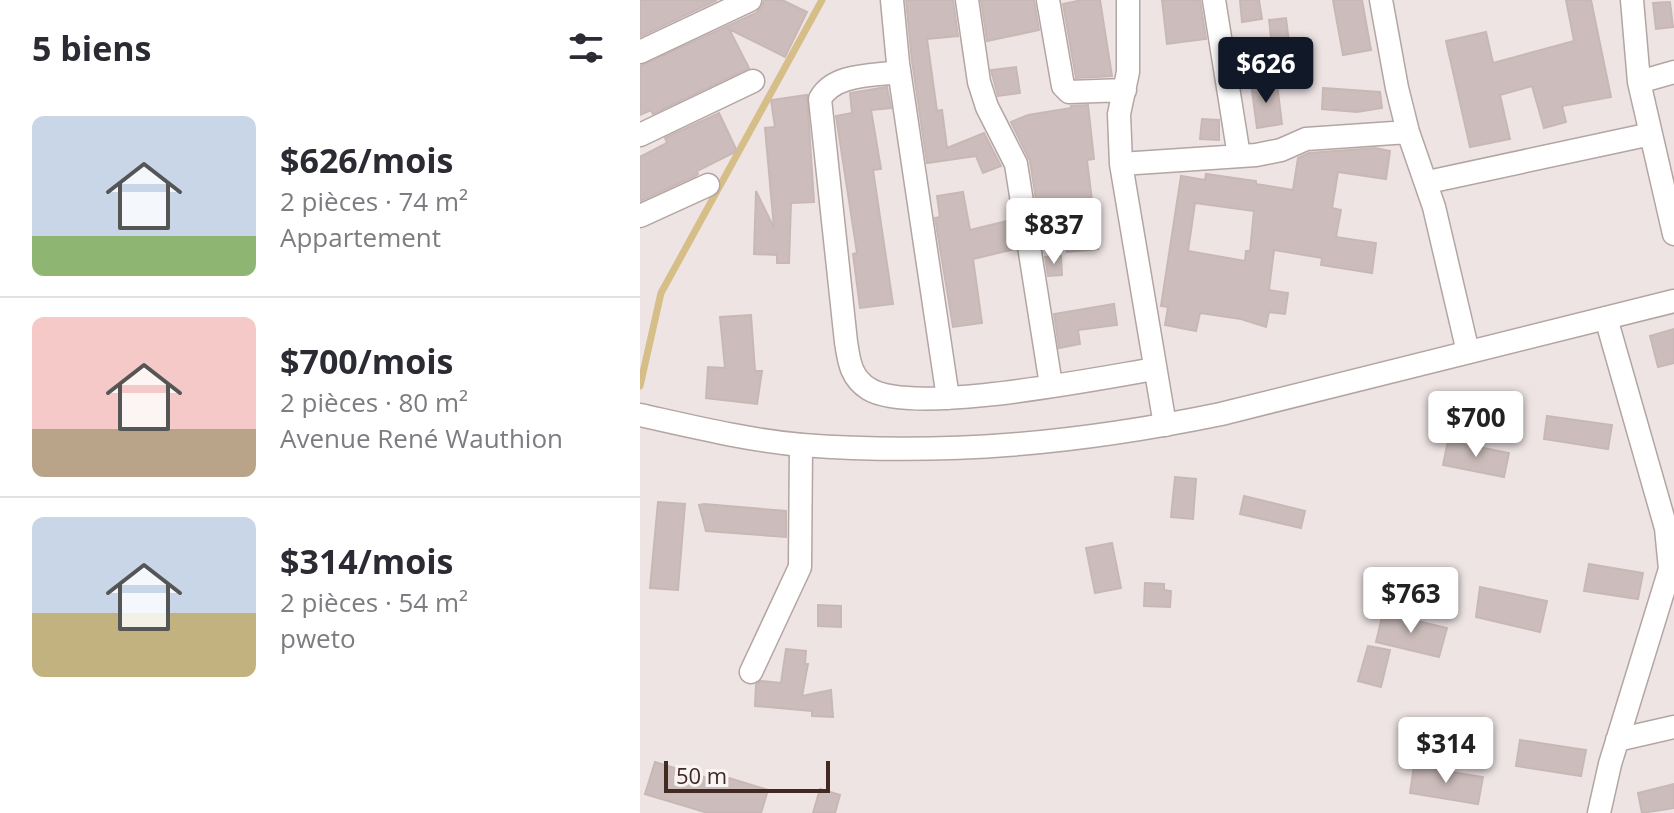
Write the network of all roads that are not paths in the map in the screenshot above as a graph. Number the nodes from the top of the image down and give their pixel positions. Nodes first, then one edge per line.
1 (750, 0) edge
2 (892, 0) edge
3 (967, 0) edge
4 (1048, 0) edge
5 (1128, 0) edge
6 (1214, 0) edge
7 (1381, 0) edge
8 (1632, 0) edge
9 (640, 52) edge
10 (899, 72) junction
11 (1674, 72) edge
12 (753, 81) dead end
13 (1639, 82) junction
14 (1125, 90) junction
15 (1408, 132) junction
16 (1651, 134) junction
17 (640, 135) edge
18 (1239, 156) junction
19 (1121, 164) junction
20 (1428, 182) junction
21 (708, 185) dead end
22 (640, 216) edge
23 (1674, 234) edge
24 (1674, 301) edge
25 (1606, 318) junction
26 (1468, 352) junction
27 (1155, 369) junction
28 (1051, 385) junction
29 (948, 398) junction
30 (640, 415) edge
31 (1165, 425) junction
32 (801, 445) junction
33 (1668, 513) edge
34 (751, 672) dead end
35 (1674, 727) edge
36 (1617, 740) junction
37 (1599, 813) edge

1 - 9 street
2 - 10 street
3 - 28 street
4 - 14 street
5 - 14 street
6 - 18 street
7 - 15 street
8 - 13 street
10 - 29 street
10 - 29 street
11 - 13 street
12 - 17 street
13 - 16 street
14 - 19 street
15 - 18 street
15 - 20 street
16 - 20 street
16 - 23 street
18 - 19 street
19 - 27 street
20 - 26 street
21 - 22 street
24 - 25 street
25 - 26 street
25 - 33 street
26 - 31 street
27 - 28 street
27 - 31 street
28 - 29 street
30 - 32 street
31 - 32 street
32 - 34 street
33 - 36 street
35 - 36 street
36 - 37 street

